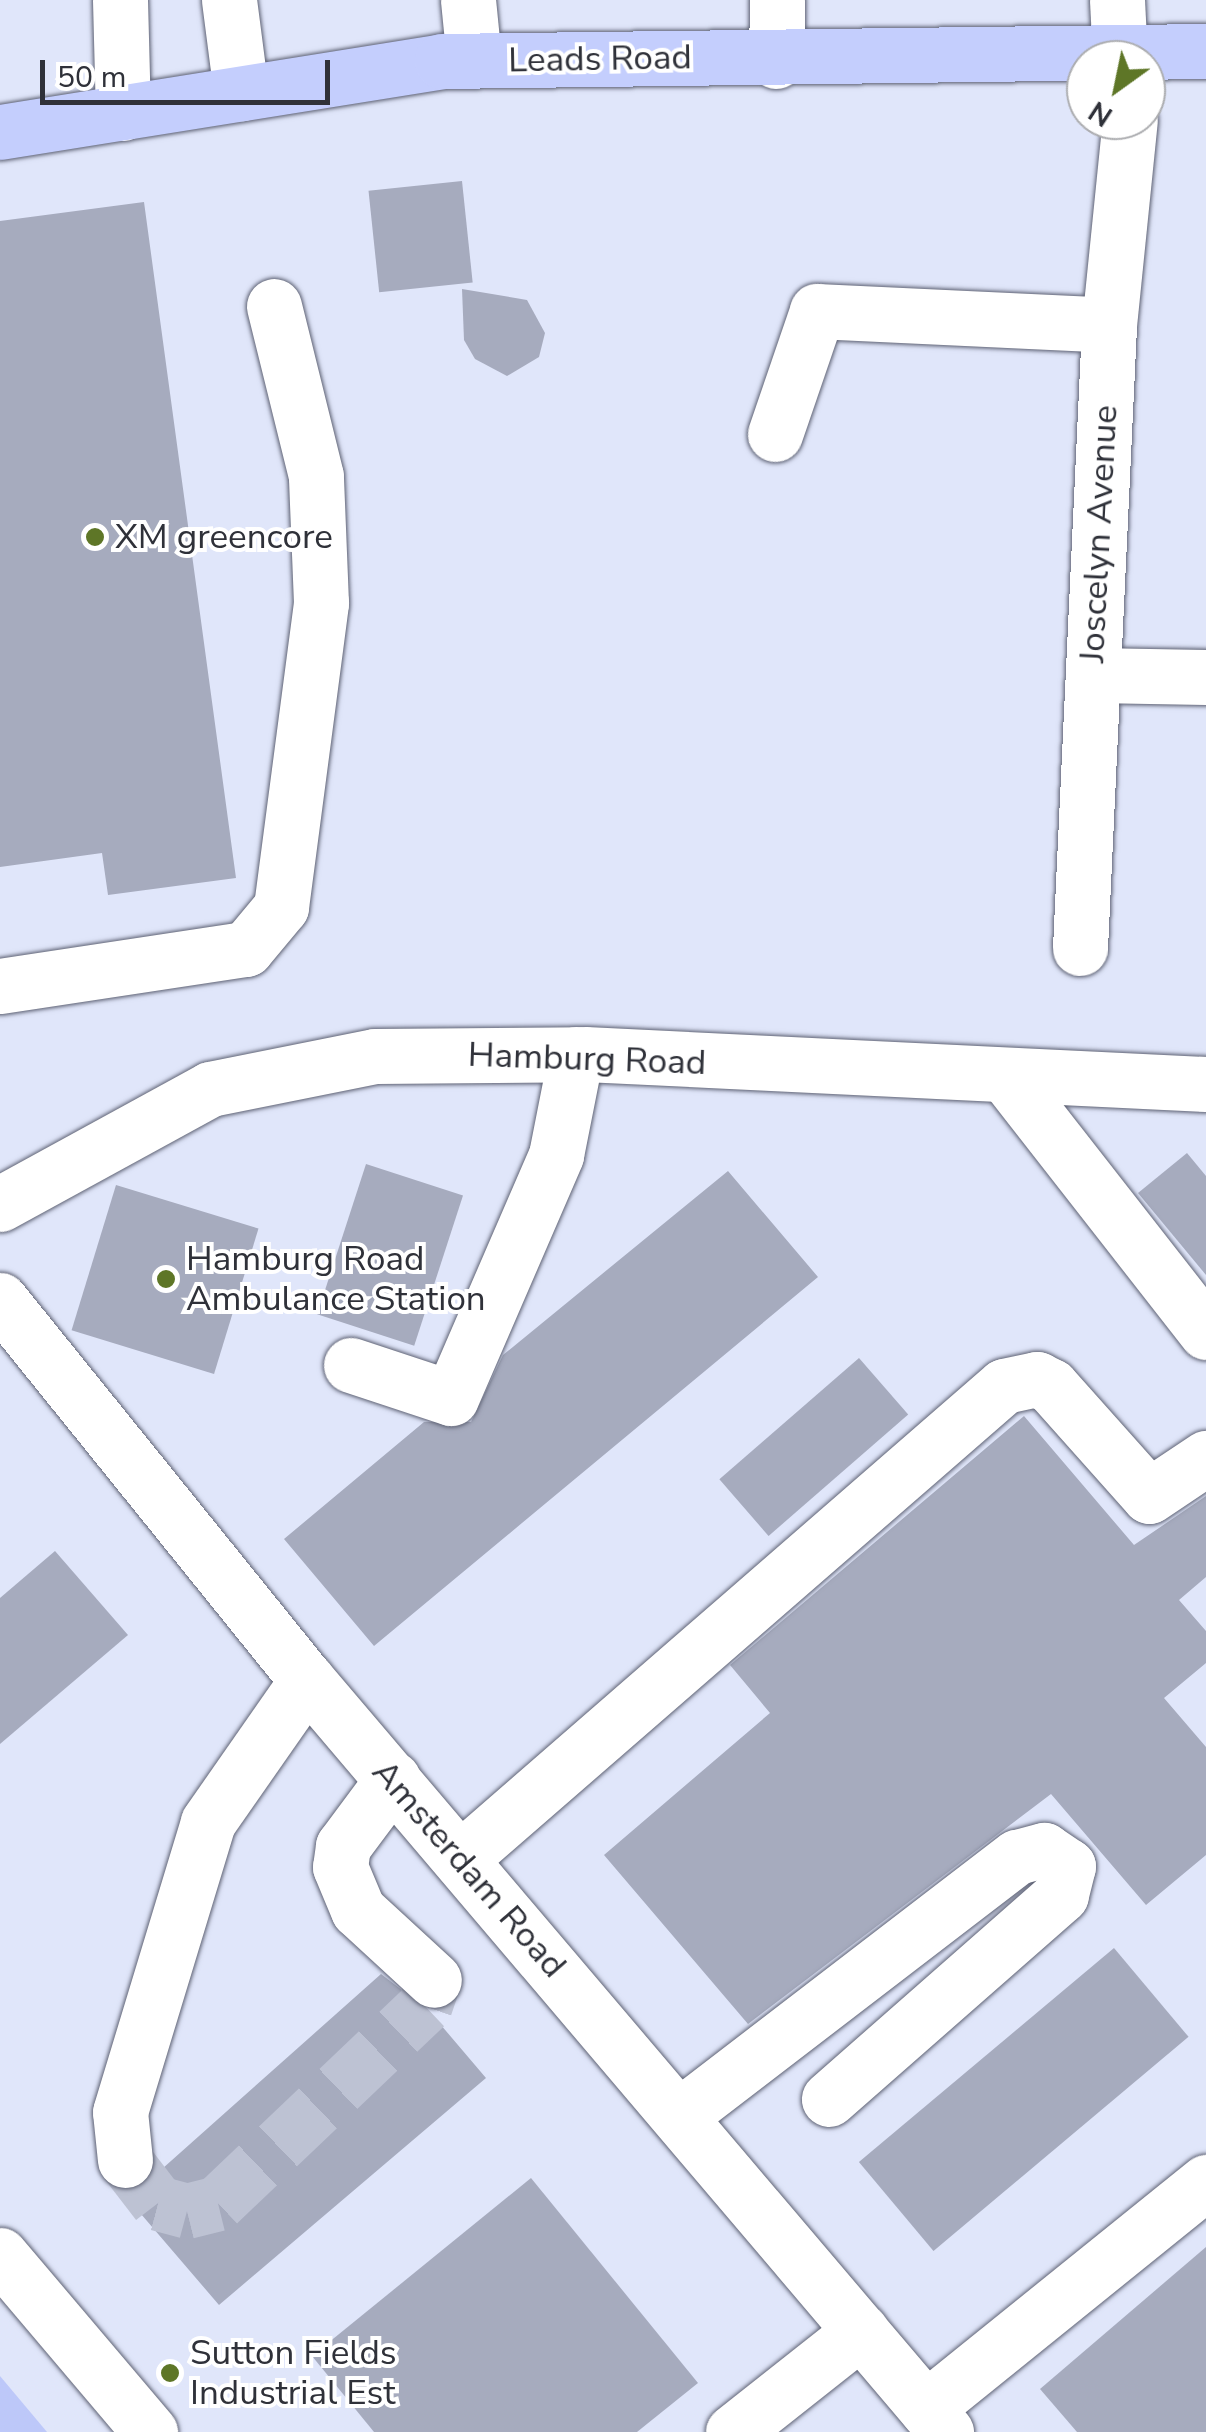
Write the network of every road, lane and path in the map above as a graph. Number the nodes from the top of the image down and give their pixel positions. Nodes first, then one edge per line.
1 (120, 0) edge
2 (228, 0) edge
3 (468, 0) edge
4 (777, 0) edge
5 (1117, 0) edge
6 (1119, 40) edge
7 (1206, 51) edge
8 (1166, 54) edge
9 (1066, 58) edge
10 (474, 60) junction
11 (776, 61) junction
12 (241, 93) junction
13 (123, 114) junction
14 (0, 132) edge
15 (1128, 140) edge
16 (274, 306) dead end
17 (1108, 325) junction
18 (775, 434) dead end
19 (1093, 675) junction
20 (1206, 677) edge
21 (1080, 948) dead end
22 (0, 986) edge
23 (576, 1054) junction
24 (1006, 1076) junction
25 (1206, 1084) edge
26 (0, 1204) edge
27 (0, 1300) edge
28 (1206, 1332) edge
29 (351, 1366) dead end
30 (1206, 1458) edge
31 (307, 1680) junction
32 (393, 1780) junction
33 (461, 1858) junction
34 (434, 1980) dead end
35 (829, 2099) dead end
36 (679, 2116) junction
37 (125, 2160) tunnel mouth
38 (1206, 2182) edge
39 (0, 2255) edge
40 (861, 2331) junction
41 (936, 2420) edge
42 (150, 2432) edge
43 (733, 2432) edge

1 - 13 street
2 - 12 street
3 - 10 street
4 - 11 street
5 - 6 street
7 - 8 main road, Leads Road
9 - 11 main road, Leads Road
10 - 11 main road, Leads Road
10 - 12 main road, Leads Road
12 - 13 main road, Leads Road
13 - 14 main road, Leads Road
15 - 17 street, Joscelyn Avenue
16 - 22 street
17 - 18 street
17 - 19 street, Joscelyn Avenue
19 - 20 street
19 - 21 street, Joscelyn Avenue
23 - 24 street, Hamburg Road
23 - 26 street, Hamburg Road
23 - 29 street
24 - 25 street, Hamburg Road
24 - 28 street
27 - 31 street, Amsterdam Road
30 - 33 street
31 - 32 street, Amsterdam Road
31 - 37 street
32 - 33 street, Amsterdam Road
32 - 34 street
33 - 36 street, Amsterdam Road
35 - 36 street
36 - 40 street, Amsterdam Road
38 - 41 street
39 - 42 street
40 - 41 street, Amsterdam Road
40 - 43 street

